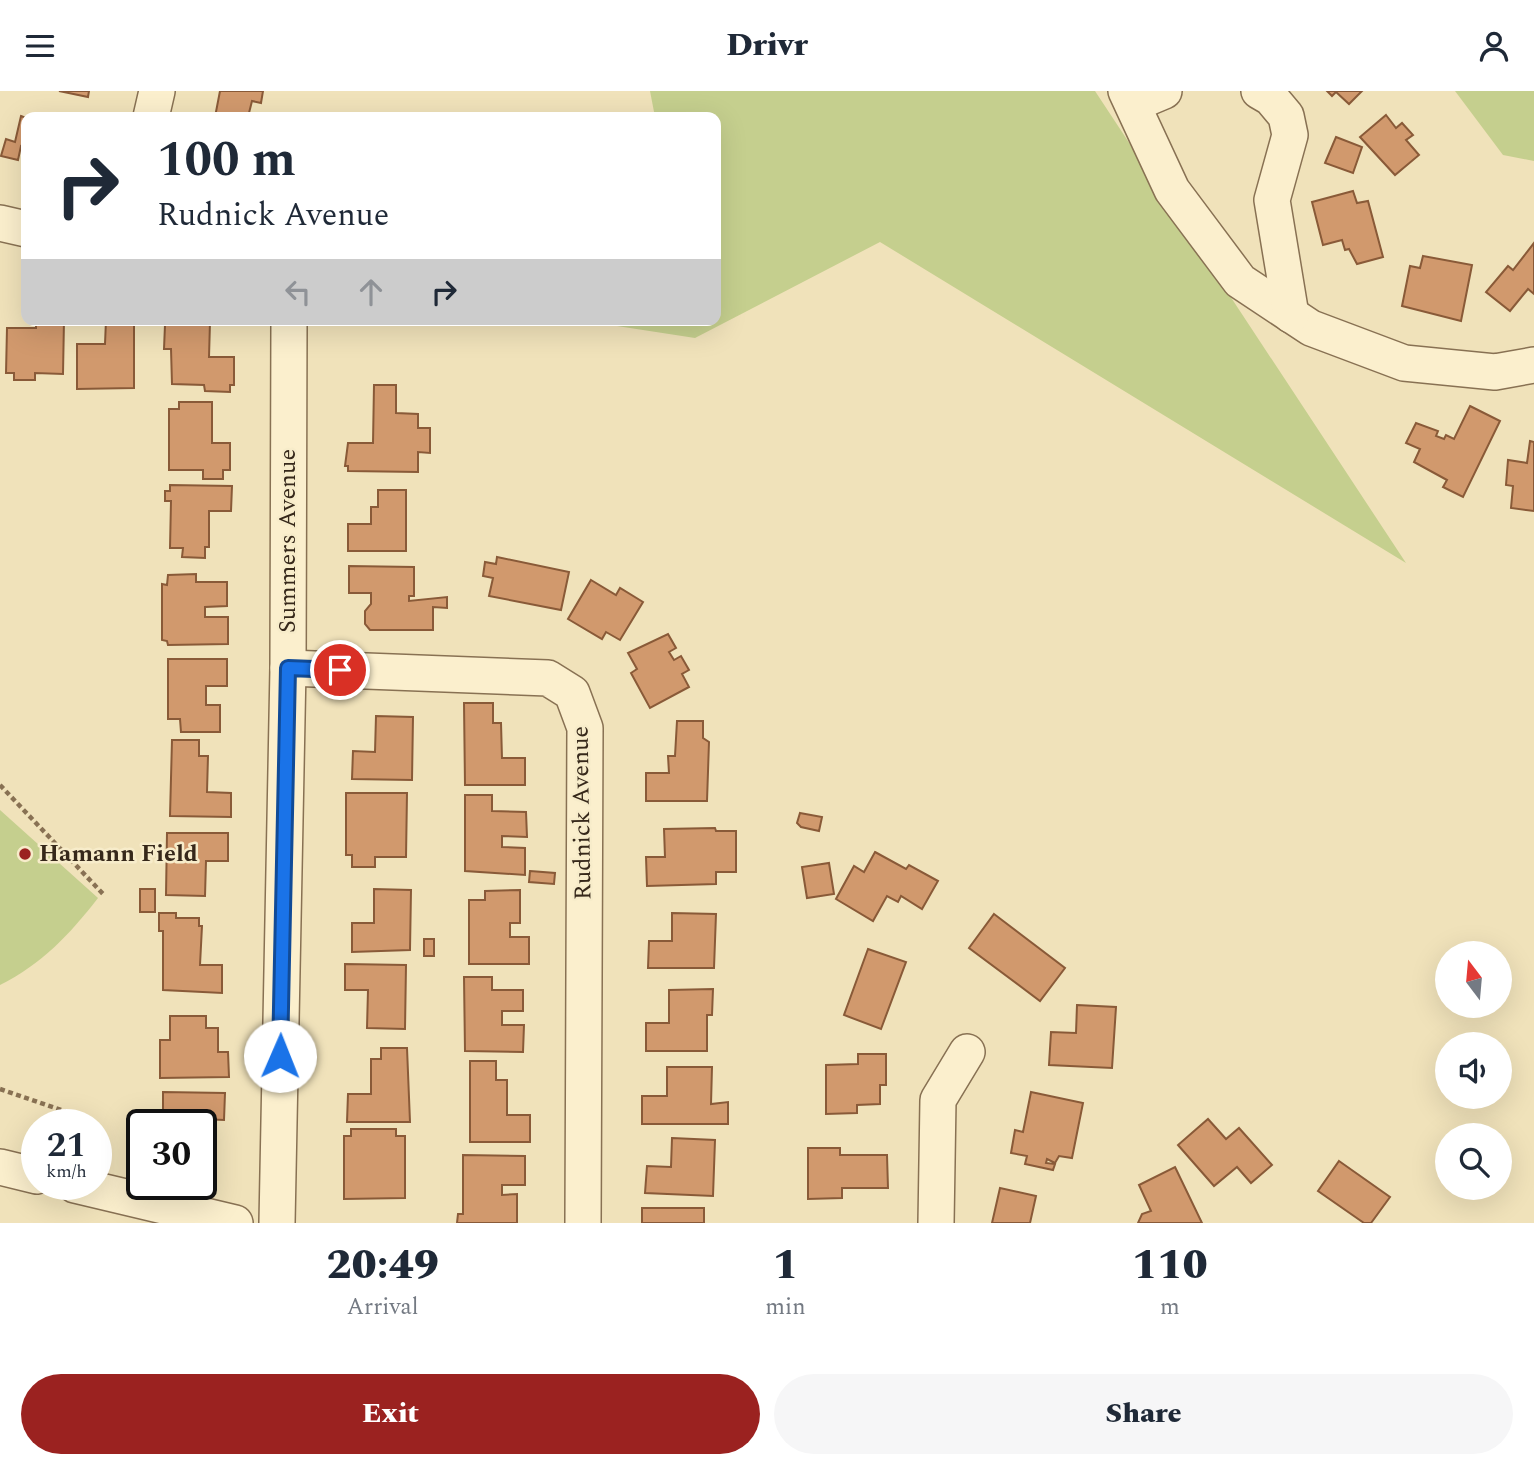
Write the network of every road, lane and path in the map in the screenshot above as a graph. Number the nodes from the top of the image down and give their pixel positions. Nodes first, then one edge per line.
1 (157, 91) edge
2 (1164, 91) edge
3 (1259, 91) edge
4 (1130, 98) edge
5 (152, 112) edge
6 (0, 223) edge
7 (21, 228) edge
8 (1291, 315) junction
9 (289, 326) edge
10 (1534, 365) edge
11 (288, 668) junction
12 (0, 785) edge
13 (105, 896) dead end
14 (967, 1052) dead end
15 (0, 1089) edge
16 (58, 1109) edge
17 (0, 1167) edge
18 (21, 1172) edge
19 (112, 1194) edge
20 (235, 1223) edge
21 (277, 1223) edge
22 (583, 1223) edge
23 (936, 1223) edge

1 - 5 street
2 - 4 street
3 - 8 street
4 - 8 street
6 - 7 street
8 - 10 street
9 - 11 street, Summers Avenue
11 - 21 street, Summers Avenue
11 - 22 street, Rudnick Avenue
12 - 13 path
14 - 23 street
15 - 16 path
17 - 18 street
19 - 20 street

